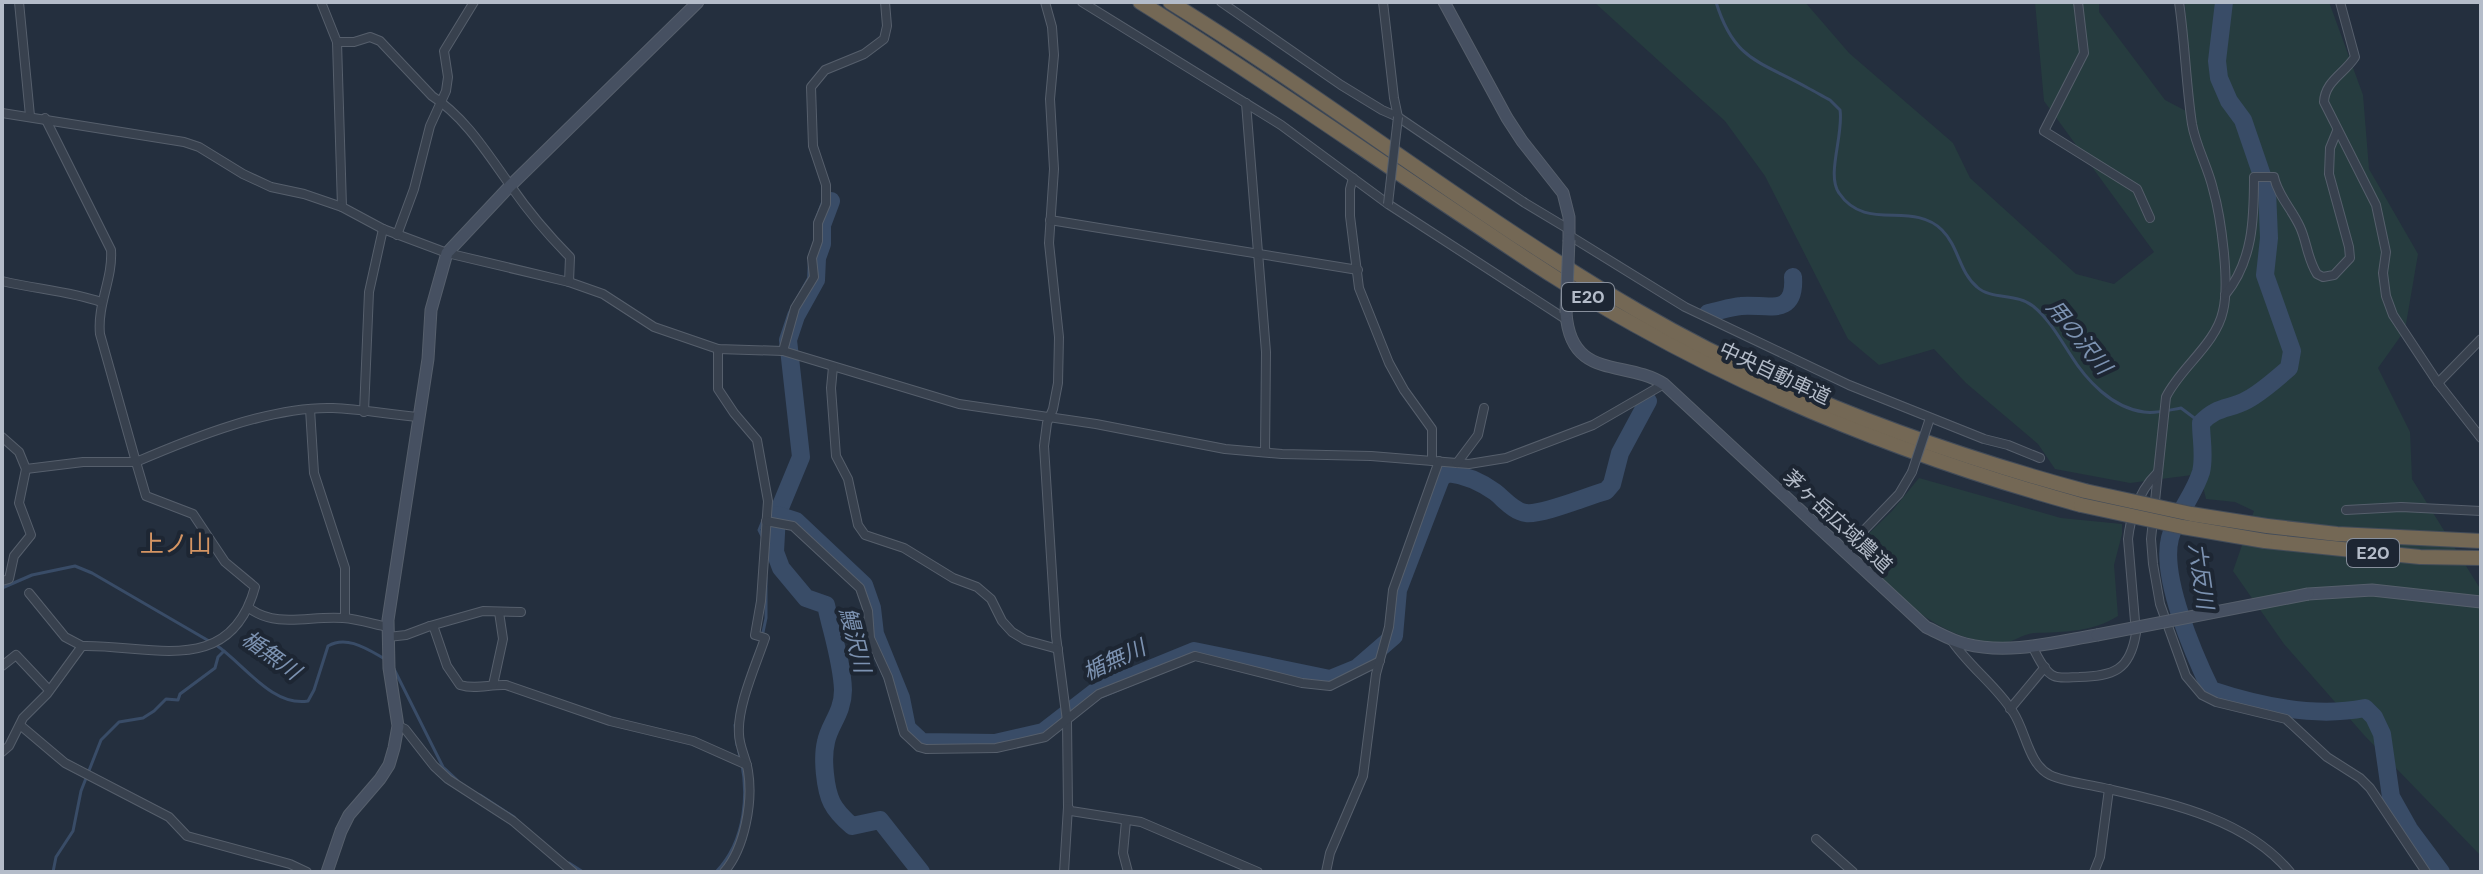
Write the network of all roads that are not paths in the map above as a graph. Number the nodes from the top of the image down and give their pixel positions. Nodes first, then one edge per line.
1 (19, 2) edge
2 (321, 2) edge
3 (474, 2) edge
4 (698, 2) edge
5 (885, 2) edge
6 (1045, 2) edge
7 (1082, 2) edge
8 (1140, 2) edge
9 (1170, 2) edge
10 (1221, 2) edge
11 (1383, 2) edge
12 (1444, 2) edge
13 (2078, 2) edge
14 (2179, 2) edge
15 (2340, 2) edge
16 (337, 42) junction
17 (442, 102) junction
18 (1246, 103) junction
19 (2, 113) edge
20 (30, 116) junction
21 (1398, 117) junction
22 (45, 118) junction
23 (2337, 131) junction
24 (1353, 178) junction
25 (510, 186) junction
26 (1388, 204) junction
27 (342, 207) junction
28 (2150, 218) dead end
29 (1050, 220) junction
30 (383, 229) junction
31 (397, 235) junction
32 (1570, 235) junction
33 (447, 253) junction
34 (1257, 254) junction
35 (1358, 270) junction
36 (2, 281) edge
37 (569, 282) junction
38 (2225, 296) junction
39 (101, 302) junction
40 (1566, 316) junction
41 (2481, 339) edge
42 (718, 349) junction
43 (783, 351) junction
44 (833, 367) junction
45 (2438, 383) junction
46 (1664, 384) junction
47 (1484, 408) dead end
48 (310, 409) junction
49 (364, 412) junction
50 (420, 417) junction
51 (1049, 417) junction
52 (1930, 419) junction
53 (2, 437) edge
54 (2481, 438) edge
55 (1265, 452) junction
56 (2040, 458) dead end
57 (1436, 461) junction
58 (136, 462) junction
59 (1457, 463) junction
60 (26, 469) junction
61 (2158, 472) junction
62 (2083, 498) junction
63 (2346, 510) dead end
64 (2481, 511) edge
65 (767, 517) junction
66 (2266, 533) junction
67 (2481, 541) edge
68 (1844, 551) junction
69 (2481, 558) edge
70 (2, 581) edge
71 (29, 593) dead end
72 (2481, 602) edge
73 (249, 608) junction
74 (499, 612) junction
75 (521, 612) dead end
76 (345, 618) junction
77 (430, 626) junction
78 (388, 632) junction
79 (1950, 638) junction
80 (82, 646) junction
81 (2032, 646) junction
82 (1058, 649) junction
83 (1381, 656) junction
84 (2, 666) edge
85 (2045, 667) junction
86 (493, 685) junction
87 (49, 690) junction
88 (2010, 709) junction
89 (1067, 721) junction
90 (20, 725) junction
91 (398, 726) junction
92 (2, 752) edge
93 (747, 765) junction
94 (2109, 789) junction
95 (1068, 807) junction
96 (1126, 821) junction
97 (1816, 839) dead end
98 (307, 872) edge
99 (327, 872) edge
100 (573, 872) edge
101 (724, 872) edge
102 (1064, 872) edge
103 (1128, 872) edge
104 (1258, 872) edge
105 (1326, 872) edge
106 (1853, 872) edge
107 (2094, 872) edge
108 (2290, 872) edge
109 (2426, 872) edge

1 - 20 street
2 - 16 street
3 - 17 street
4 - 25 street
5 - 43 street
6 - 29 street
7 - 18 street
8 - 62 highway, 中央自動車道 / E20
9 - 62 highway, 中央自動車道 / E20
10 - 21 street
11 - 21 street
12 - 32 street
13 - 28 street
14 - 38 street
15 - 23 street
16 - 17 street
16 - 27 street
17 - 25 street
17 - 31 street
18 - 24 street
18 - 34 street
19 - 20 street
20 - 22 street
21 - 26 street, bridge
21 - 32 street
22 - 27 street
22 - 39 street
23 - 38 street
23 - 45 street
24 - 26 street
24 - 35 street
25 - 33 street
25 - 37 street
26 - 40 street
27 - 30 street
29 - 34 street
29 - 51 street
30 - 31 street
30 - 49 street
31 - 33 street
32 - 40 street, bridge
32 - 52 street
33 - 37 street
33 - 50 street
34 - 35 street
34 - 55 street
35 - 57 street
36 - 39 street
37 - 42 street
38 - 61 street
39 - 58 street
40 - 46 street, 茅ヶ岳広域農道
41 - 45 street
42 - 43 street
42 - 65 street
43 - 44 street
44 - 51 street
44 - 82 street
45 - 54 street
46 - 59 street
46 - 68 street, 茅ヶ岳広域農道
47 - 59 street
48 - 49 street
48 - 58 street
48 - 76 street
49 - 50 street
50 - 78 street
51 - 55 street
51 - 82 street
52 - 56 street
52 - 68 street, bridge
53 - 60 street
55 - 57 street
57 - 59 street
57 - 83 street
58 - 60 street
58 - 73 street
60 - 70 street
61 - 85 street
61 - 109 street
62 - 66 highway, 中央自動車道 / E20, bridge
63 - 64 street
65 - 89 street
65 - 93 street
66 - 67 highway, 中央自動車道 / E20
66 - 69 highway, 中央自動車道 / E20
68 - 79 street, 茅ヶ岳広域農道
71 - 80 street
72 - 81 street, 茅ヶ岳広域農道, bridge
73 - 76 street
73 - 80 street
74 - 75 street
74 - 77 street
74 - 86 street
76 - 78 street
77 - 78 street
77 - 86 street
78 - 91 street
79 - 81 street, 茅ヶ岳広域農道
79 - 88 street
80 - 87 street
81 - 85 street
82 - 89 street
83 - 89 street
83 - 105 street
84 - 87 street
85 - 88 street
86 - 93 street
87 - 90 street
88 - 94 street
89 - 95 street
90 - 92 street
90 - 98 street
91 - 99 street
91 - 100 street
93 - 101 street
94 - 107 street
94 - 108 street
95 - 96 street
95 - 102 street
96 - 103 street
96 - 104 street
97 - 106 street

